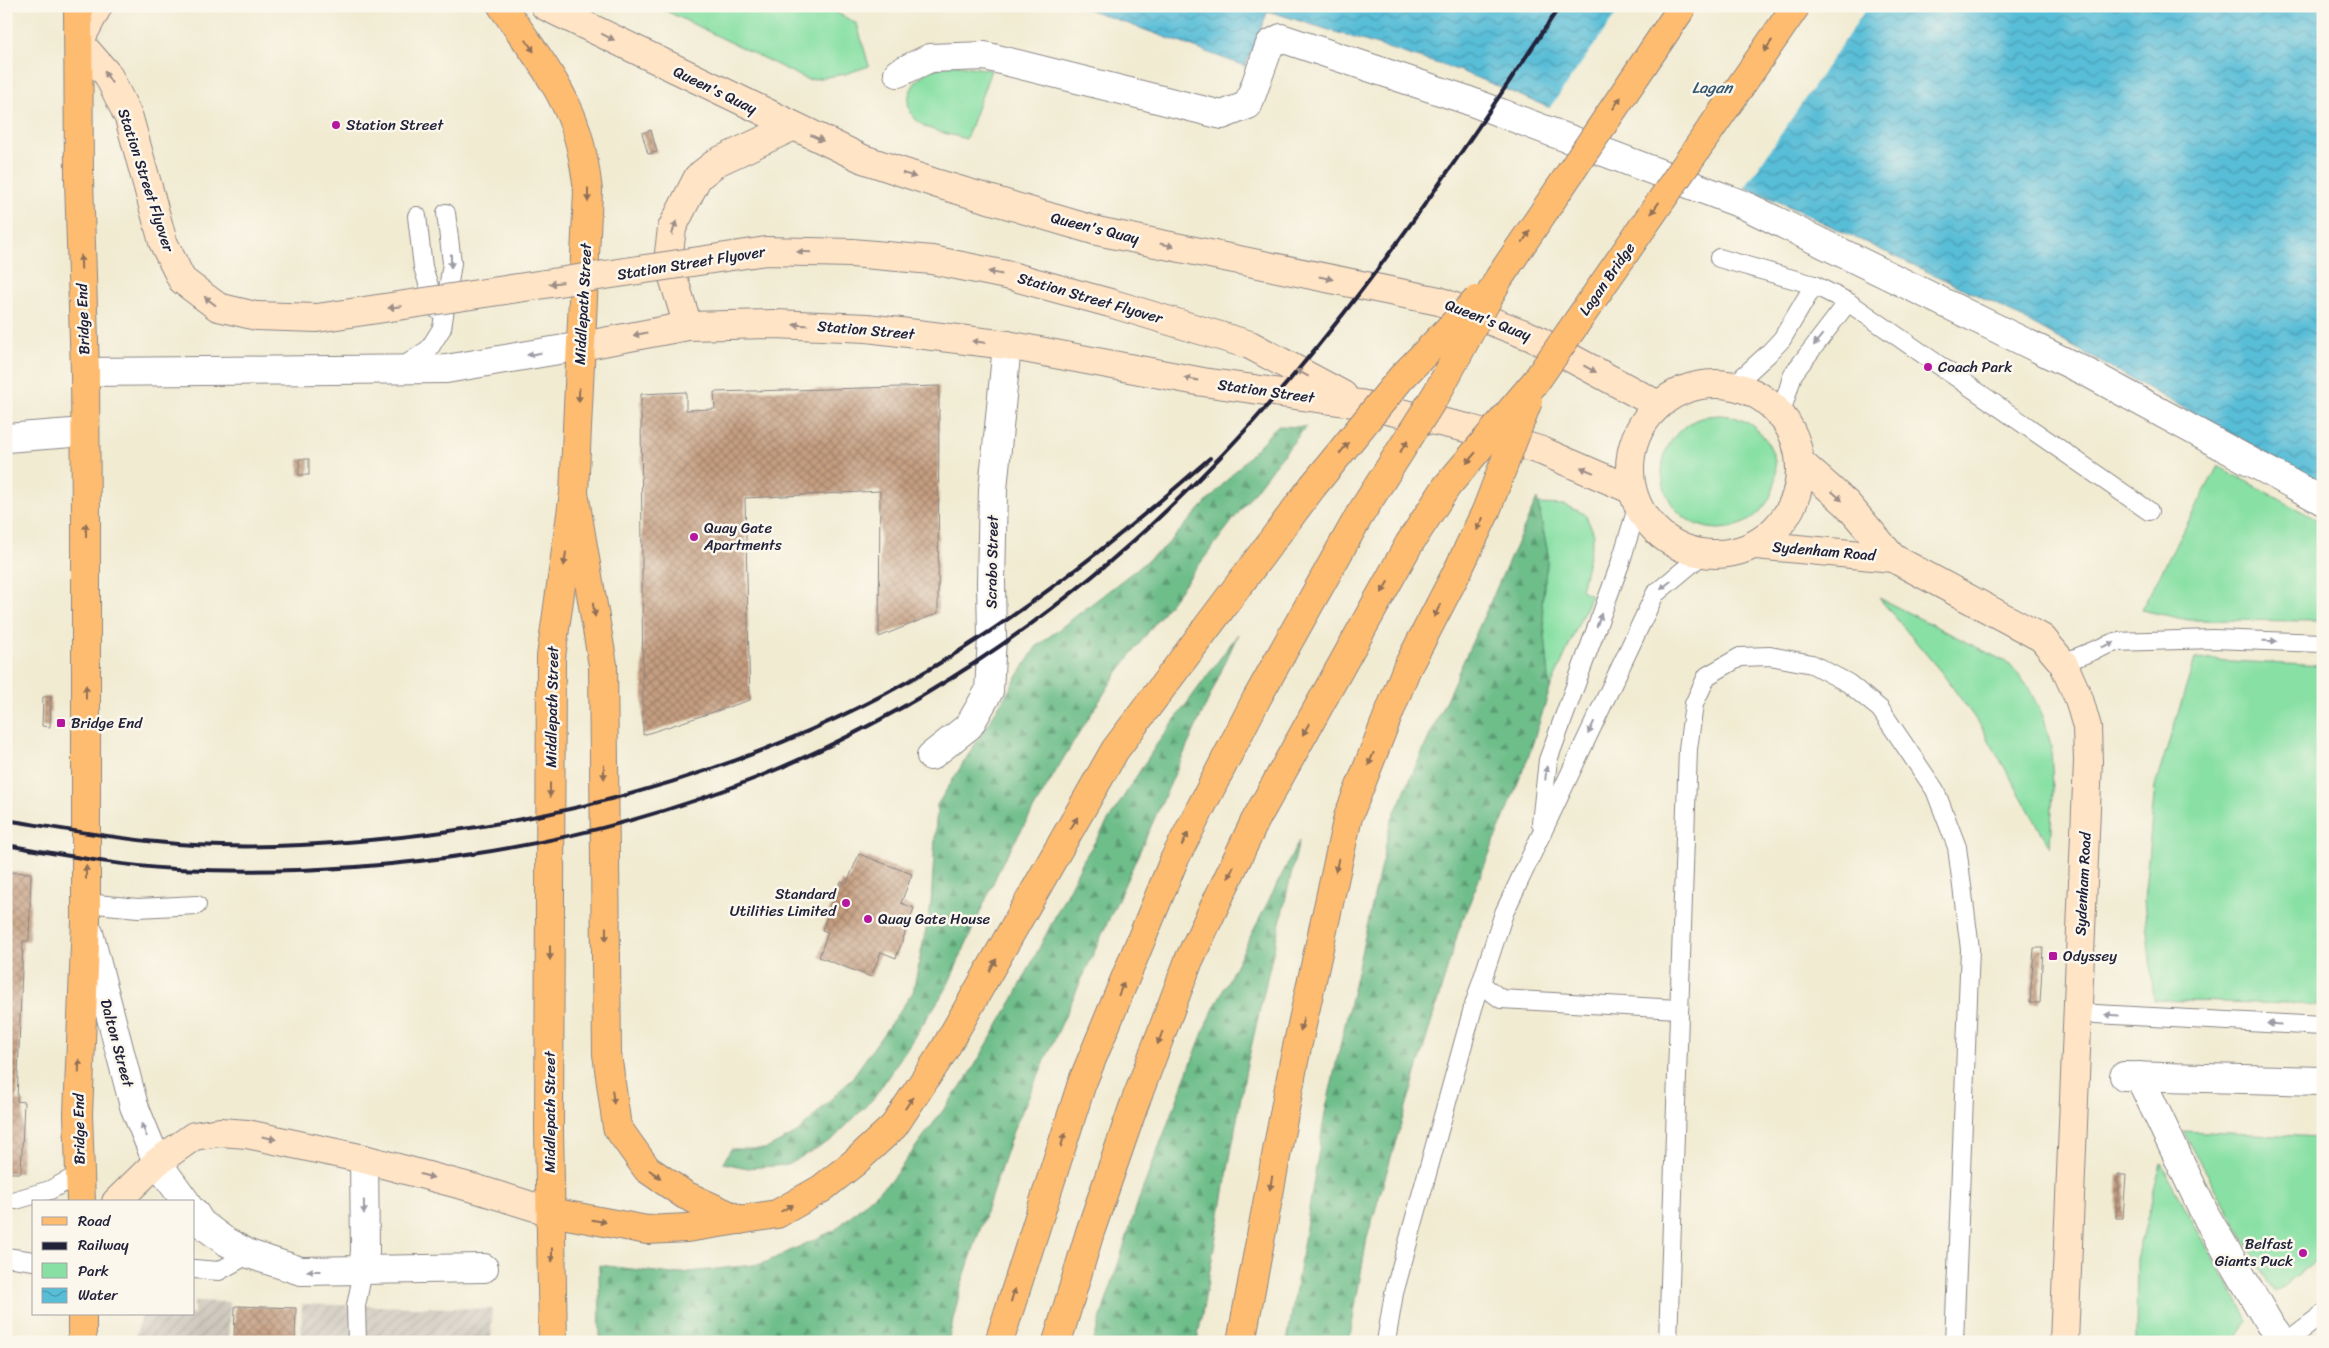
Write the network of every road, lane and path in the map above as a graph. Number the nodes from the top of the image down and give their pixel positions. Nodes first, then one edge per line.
1 (78, 6) edge
2 (98, 6) edge
3 (502, 6) edge
4 (545, 6) edge
5 (1684, 6) edge
6 (1796, 6) edge
7 (79, 42) junction
8 (898, 73) dead end
9 (792, 127) junction
10 (446, 213) dead end
11 (417, 216) dead end
12 (1719, 258) dead end
13 (1499, 278) junction
14 (1814, 285) junction
15 (1848, 302) junction
16 (688, 326) junction
17 (442, 328) junction
18 (1007, 345) junction
19 (582, 346) junction
20 (400, 369) junction
21 (84, 372) junction
22 (1536, 380) junction
23 (1734, 385) junction
24 (1360, 404) junction
25 (1658, 405) junction
26 (1781, 413) junction
27 (85, 432) junction
28 (6, 438) edge
29 (1801, 463) junction
30 (574, 493) junction
31 (1635, 497) junction
32 (2323, 501) edge
33 (2149, 511) dead end
34 (1756, 545) junction
35 (1704, 554) junction
36 (1893, 558) junction
37 (2323, 643) edge
38 (2063, 663) junction
39 (931, 756) dead end
40 (1540, 839) junction
41 (197, 905) dead end
42 (86, 912) junction
43 (1481, 984) junction
44 (1678, 1009) junction
45 (2076, 1013) junction
46 (2323, 1026) edge
47 (2323, 1081) edge
48 (364, 1159) junction
49 (157, 1162) junction
50 (80, 1174) junction
51 (11, 1198) edge
52 (81, 1200) edge
53 (118, 1200) edge
54 (185, 1200) edge
55 (32, 1206) edge
56 (551, 1212) junction
57 (195, 1214) edge
58 (740, 1220) junction
59 (250, 1254) junction
60 (6, 1257) edge
61 (32, 1261) edge
62 (484, 1268) dead end
63 (195, 1270) edge
64 (363, 1271) junction
65 (2323, 1314) edge
66 (82, 1316) edge
67 (1243, 1338) edge
68 (82, 1342) edge
69 (356, 1342) edge
70 (553, 1342) edge
71 (999, 1342) edge
72 (1057, 1342) edge
73 (1386, 1342) edge
74 (1668, 1342) edge
75 (1954, 1342) edge
76 (2064, 1342) edge
77 (2283, 1342) edge
78 (2291, 1342) edge

1 - 7 main road, Bridge End
2 - 7 street
3 -> 19 main road, Middlepath Street
4 -> 9 street, Queen's Quay
13 -> 5 main road, bridge
6 -> 22 main road, Lagan Bridge, bridge
21 -> 7 main road, Bridge End
24 -> 7 street, Station Street Flyover, bridge
8 - 32 street
16 -> 9 street
9 -> 25 street, Queen's Quay
10 -> 17 lane
11 - 17 lane
12 - 14 lane
58 -> 13 main road, bridge
71 -> 13 main road, bridge
14 - 15 lane
14 - 23 lane
15 -> 26 lane
15 - 33 lane
18 -> 16 street, Station Street
16 -> 19 street, Station Street
17 - 20 lane
24 -> 18 street, Station Street
18 - 39 street, Scrabo Street
19 -> 20 street, Station Street
19 -> 30 main road, Middlepath Street
20 - 21 street, Station Street
21 - 27 main road, Bridge End
22 -> 67 main road, bridge
22 -> 72 main road, Lagan Bridge, bridge
23 - 25 street, Sydenham Road
23 - 26 street, Sydenham Road
31 -> 24 street, Station Street
25 - 31 street, Sydenham Road
26 - 29 street, Sydenham Road
27 - 28 street
42 -> 27 main road, Bridge End
29 - 34 street, Sydenham Road
29 -> 36 street, Sydenham Road
30 -> 56 main road, Middlepath Street
30 -> 58 main road
31 - 35 street, Sydenham Road
40 -> 31 lane
34 - 35 street, Sydenham Road
34 - 36 street, Sydenham Road
35 -> 40 lane
36 - 38 street, Sydenham Road
38 -> 37 lane
38 - 45 street, Sydenham Road
40 - 43 lane
41 - 42 lane
49 -> 42 street, Dalton Street
50 -> 42 main road, Bridge End
43 - 44 lane
43 - 73 lane
44 - 74 lane
44 - 75 lane
46 -> 45 lane
45 - 76 street, Sydenham Road
47 - 77 street
49 -> 48 street
48 -> 56 street
48 -> 64 street
49 - 53 street
49 - 54 street, Dalton Street
50 - 51 lane
50 - 52 main road, Bridge End
51 - 55 lane
56 -> 58 main road
56 -> 70 main road, Middlepath Street
57 - 59 street
59 - 63 lane
64 -> 59 street
60 - 61 lane
62 - 64 street
64 - 69 lane
65 - 78 lane
66 - 68 main road

